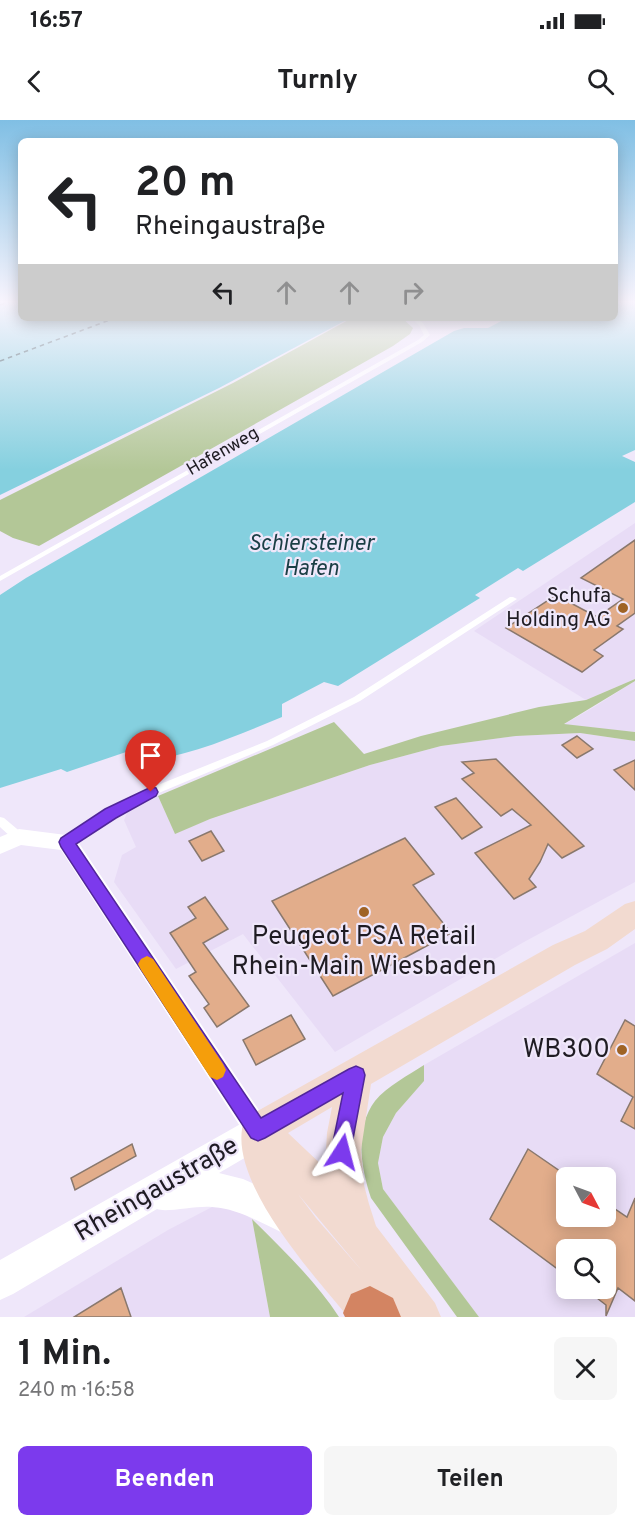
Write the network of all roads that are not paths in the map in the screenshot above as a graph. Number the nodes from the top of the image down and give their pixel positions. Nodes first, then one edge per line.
1 (390, 358) edge
2 (0, 579) edge
3 (513, 599) dead end
4 (0, 820) edge
5 (20, 837) junction
6 (67, 842) junction
7 (0, 846) edge
8 (629, 917) edge
9 (356, 1075) junction
10 (258, 1131) junction
11 (143, 1198) junction
12 (291, 1219) junction
13 (363, 1241) junction
14 (0, 1281) edge
15 (372, 1316) edge
16 (420, 1317) edge

1 - 2 lane, Hafenweg
3 - 6 lane
4 - 5 lane
5 - 6 street
5 - 7 street
6 - 10 street
8 - 9 main road, Rheingaustraße
9 - 10 main road, Rheingaustraße
9 - 13 main road
10 - 11 street, Rheingaustraße
10 - 12 main road
10 - 13 main road
11 - 12 street
11 - 14 street, Rheingaustraße
12 - 15 main road
13 - 16 main road

